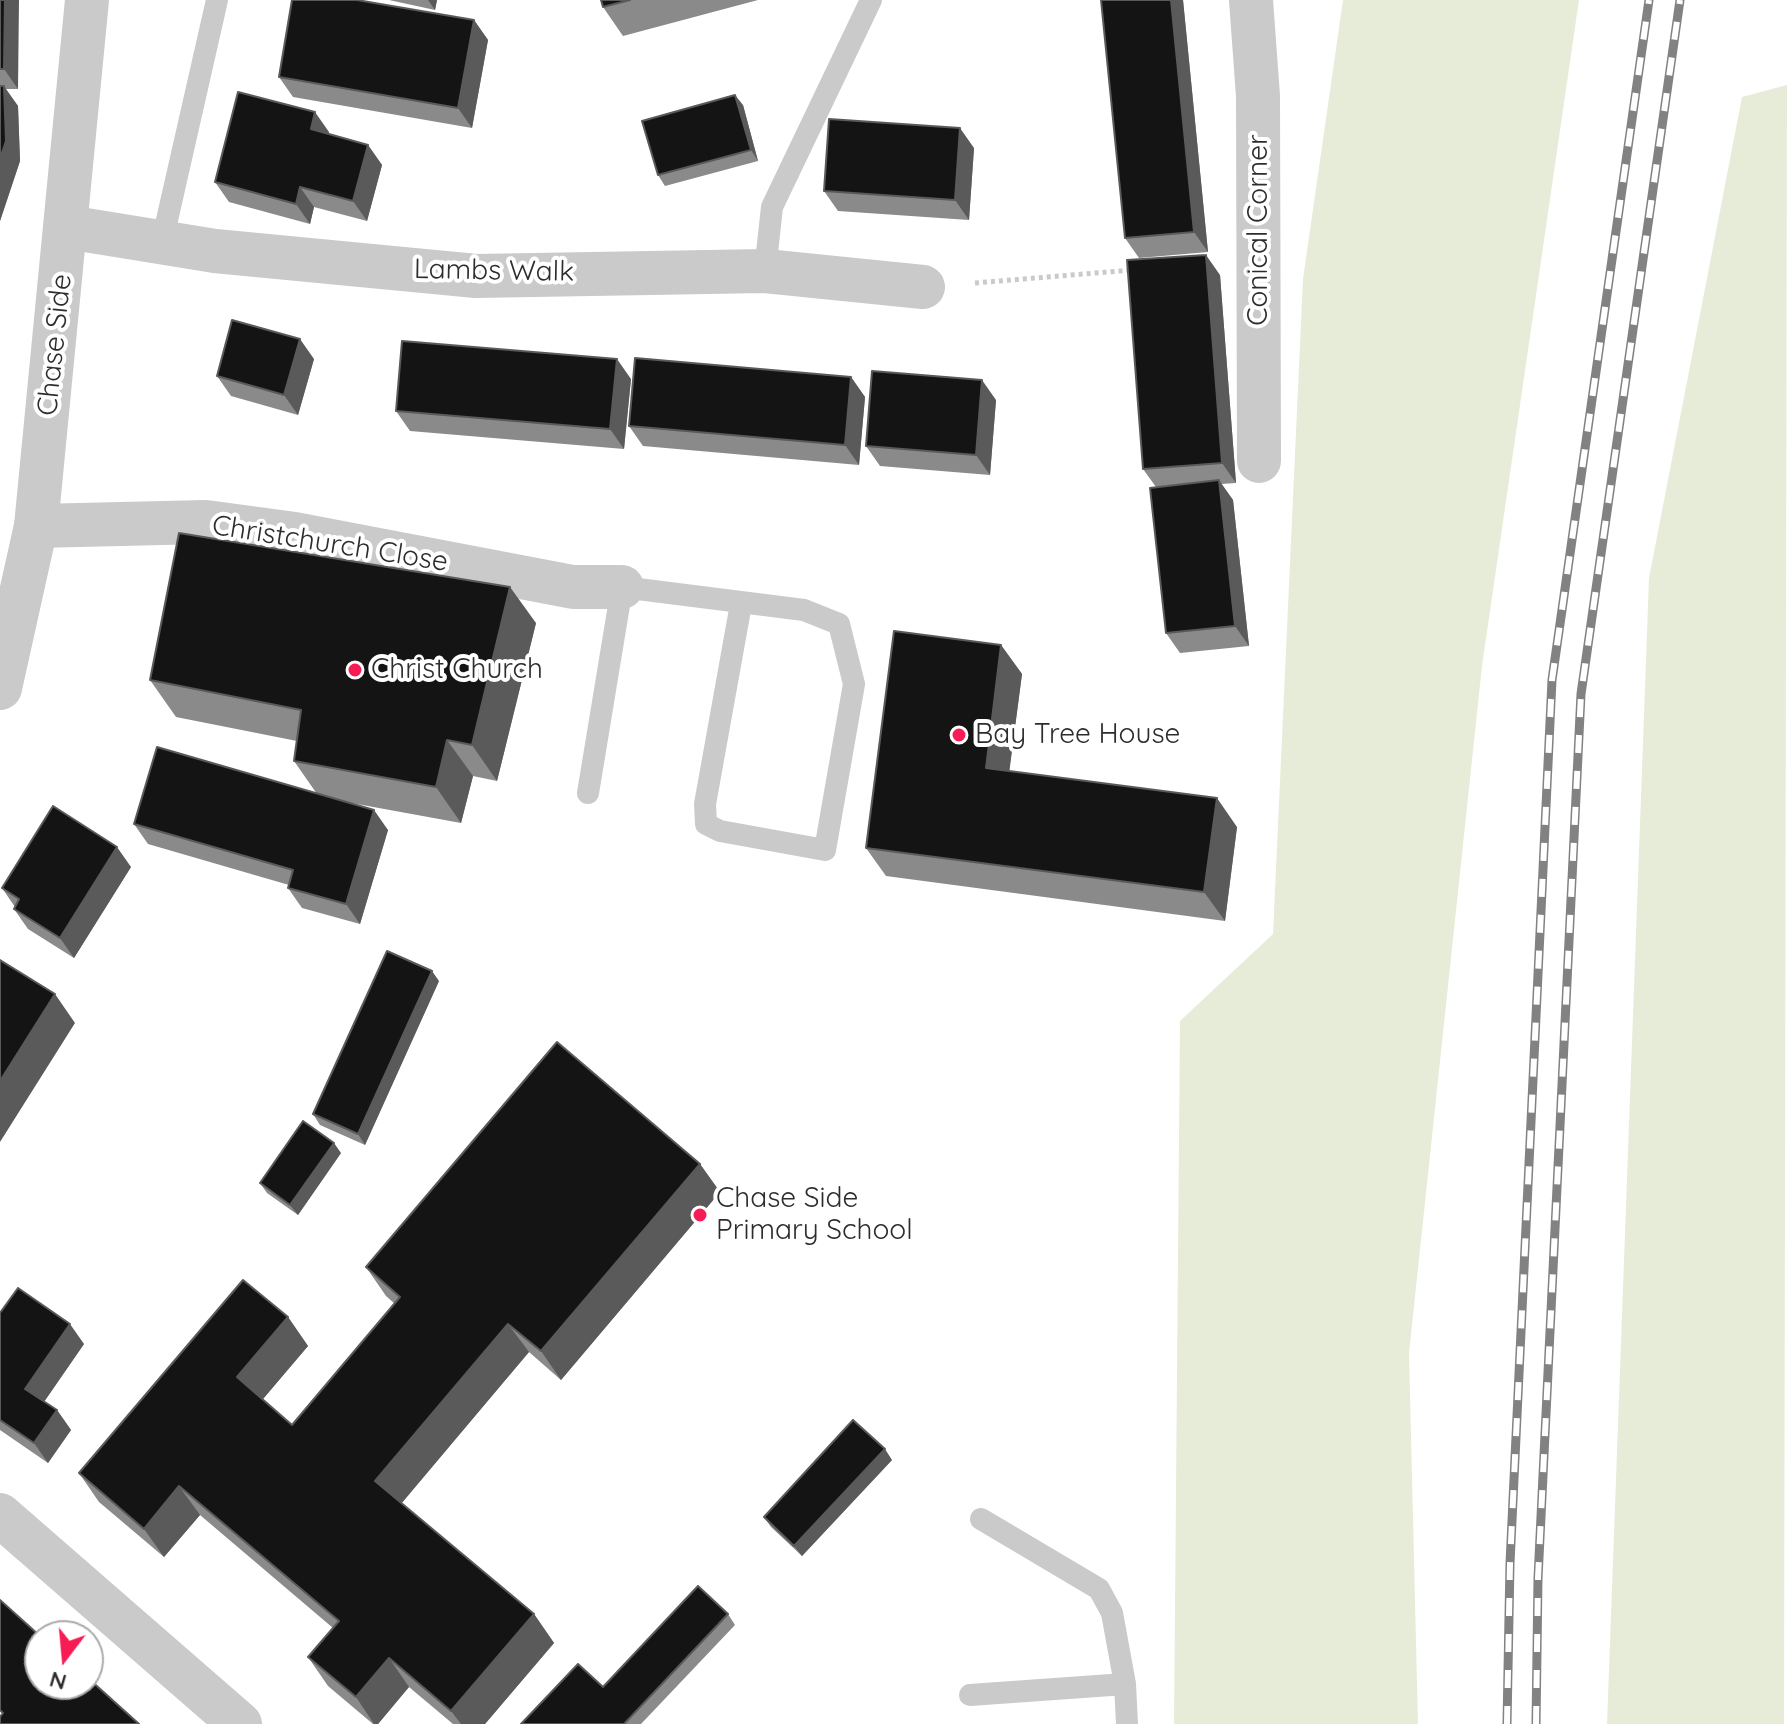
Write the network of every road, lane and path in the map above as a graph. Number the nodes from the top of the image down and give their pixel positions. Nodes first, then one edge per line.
1 (87, 0) edge
2 (217, 0) edge
3 (871, 0) edge
4 (1251, 0) edge
5 (67, 227) junction
6 (162, 242) junction
7 (1138, 270) edge
8 (765, 271) junction
9 (923, 287) joint
10 (1259, 461) dead end
11 (36, 526) junction
12 (622, 587) junction
13 (741, 604) junction
14 (0, 688) edge
15 (588, 793) dead end
16 (0, 1515) edge
17 (981, 1519) dead end
18 (1125, 1684) junction
19 (970, 1695) dead end
20 (240, 1724) edge
21 (1127, 1724) edge

1 - 5 street, Chase Side
2 - 6 lane
3 - 8 lane
4 - 10 street, Conical Corner
5 - 6 street, Lambs Walk
5 - 11 street, Chase Side
6 - 8 street, Lambs Walk
7 - 9 path
8 - 9 street, Lambs Walk
11 - 12 street, Christchurch Close
11 - 14 street, Chase Side
12 - 13 lane
12 - 15 lane
13 - 13 lane
16 - 20 street
17 - 18 lane
18 - 19 lane
18 - 21 lane

